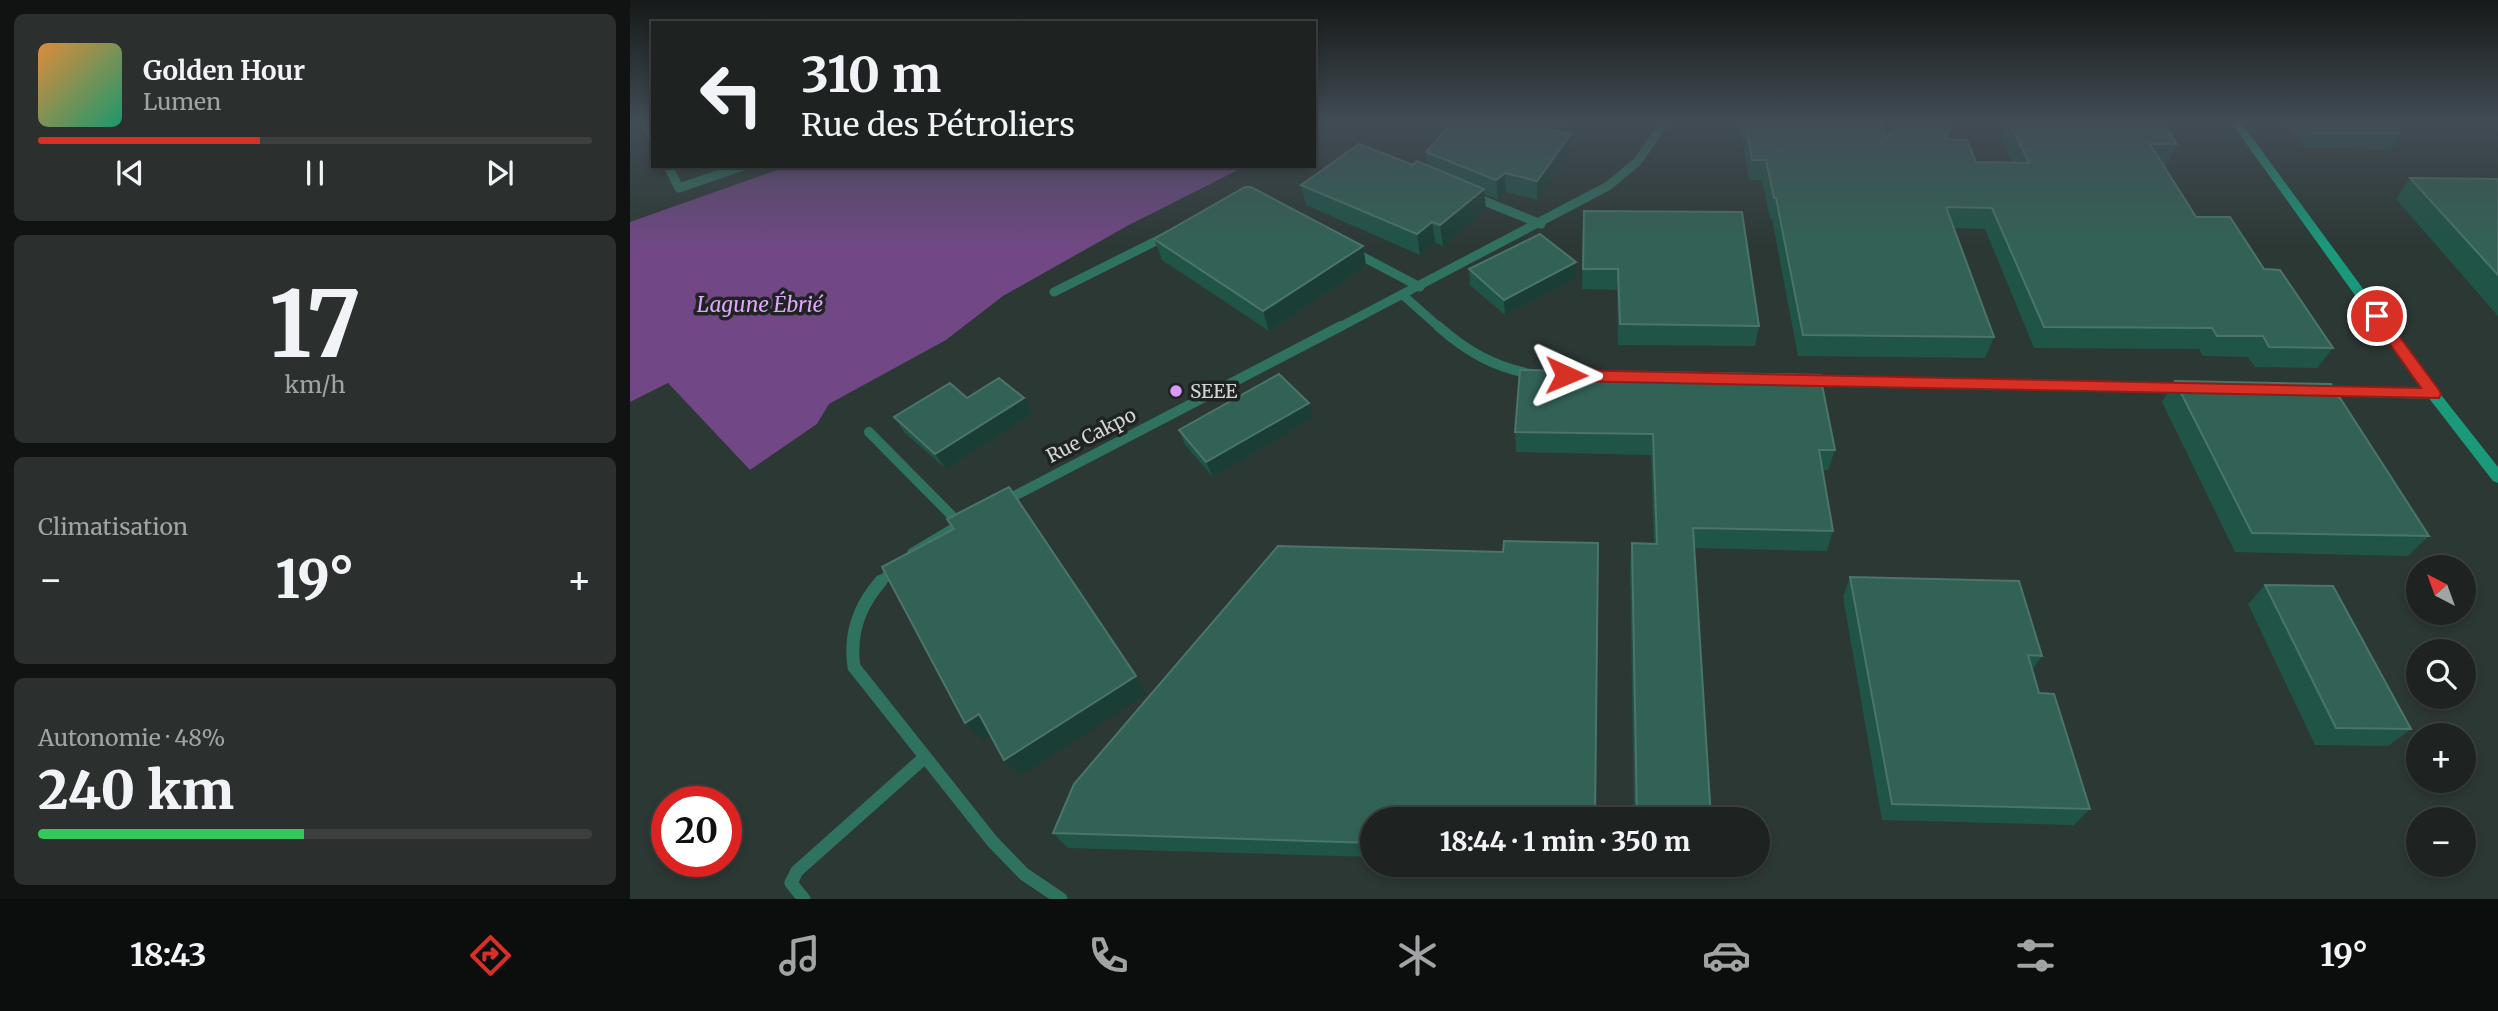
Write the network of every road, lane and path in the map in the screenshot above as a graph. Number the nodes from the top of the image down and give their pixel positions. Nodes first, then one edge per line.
1 (1639, 163) edge
2 (2265, 163) edge
3 (669, 168) edge
4 (737, 168) edge
5 (1464, 193) edge
6 (1541, 224) junction
7 (1175, 232) edge
8 (1339, 244) edge
9 (1420, 288) junction
10 (1054, 292) dead end
11 (1404, 296) junction
12 (1538, 375) edge
13 (1797, 380) edge
14 (2199, 388) edge
15 (2309, 391) edge
16 (2433, 394) junction
17 (869, 432) dead end
18 (2498, 477) edge
19 (993, 507) edge
20 (971, 519) edge
21 (960, 524) junction
22 (925, 757) junction
23 (804, 899) edge
24 (1060, 899) edge

1 - 6 lane, Rue Cakpo
2 - 16 street
3 - 4 lane
5 - 6 lane
6 - 9 lane, Rue Cakpo
7 - 10 lane
8 - 9 lane
9 - 11 lane, Rue Cakpo
11 - 12 lane
11 - 19 lane, Rue Cakpo
13 - 14 lane
15 - 16 lane
16 - 18 street
17 - 21 lane
20 - 21 lane
21 - 22 lane
22 - 23 lane
22 - 24 lane

